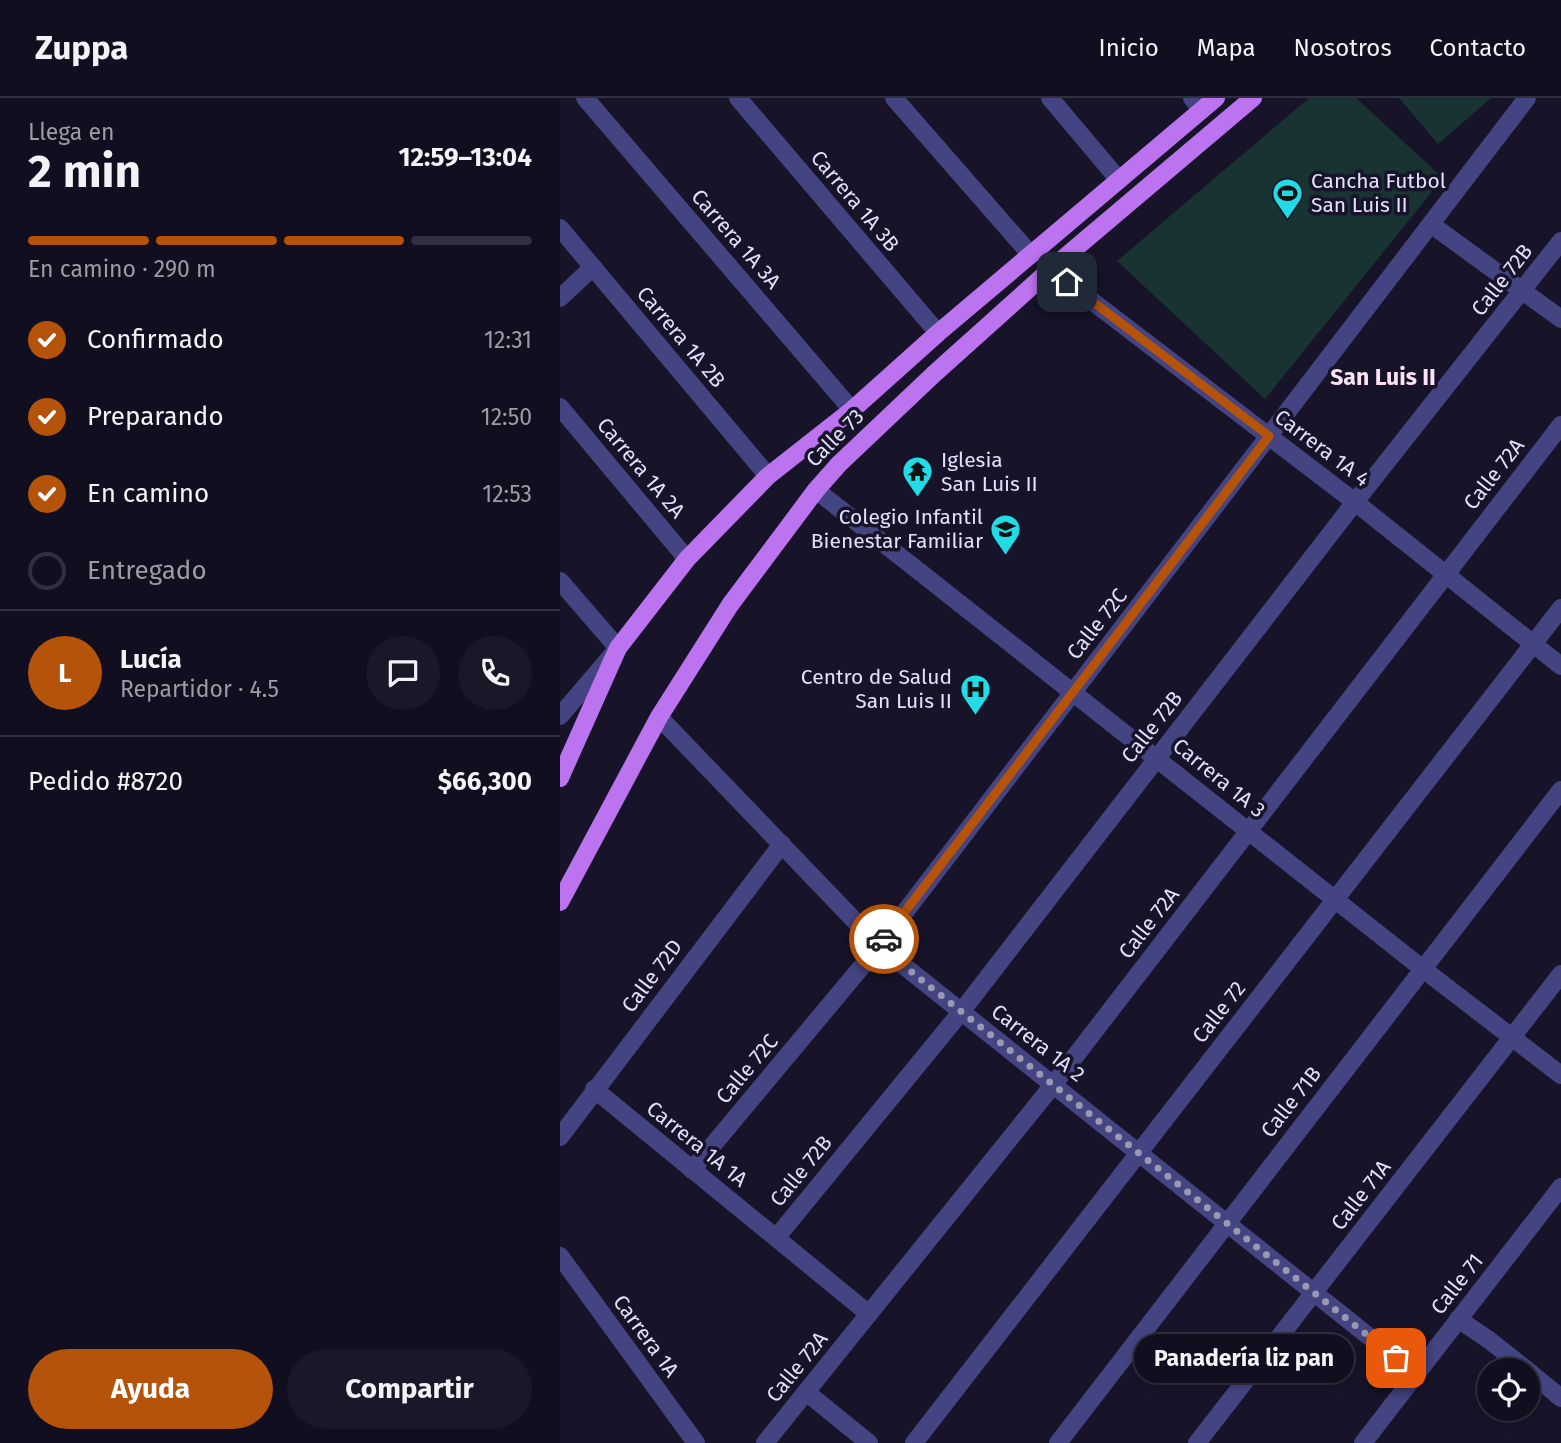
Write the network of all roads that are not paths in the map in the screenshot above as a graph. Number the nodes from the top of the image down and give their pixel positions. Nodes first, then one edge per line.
1 (585, 98) edge
2 (737, 98) edge
3 (894, 98) edge
4 (1049, 98) edge
5 (1216, 98) edge
6 (1253, 98) edge
7 (1527, 98) edge
8 (1197, 104) edge
9 (1119, 180) junction
10 (1432, 225) junction
11 (560, 228) edge
12 (1561, 241) edge
13 (1031, 255) junction
14 (593, 267) junction
15 (1052, 268) junction
16 (1523, 291) junction
17 (560, 298) edge
18 (1561, 319) edge
19 (938, 333) junction
20 (560, 407) edge
21 (852, 410) junction
22 (1561, 425) edge
23 (1269, 436) junction
24 (768, 476) junction
25 (816, 490) junction
26 (1355, 502) junction
27 (687, 559) junction
28 (1444, 575) junction
29 (560, 581) edge
30 (1561, 608) edge
31 (1532, 645) junction
32 (618, 648) junction
33 (1561, 666) edge
34 (1073, 692) junction
35 (560, 716) edge
36 (659, 717) junction
37 (1157, 757) junction
38 (560, 778) edge
39 (1561, 790) edge
40 (1249, 831) junction
41 (782, 844) junction
42 (1335, 899) junction
43 (560, 902) edge
44 (879, 946) junction
45 (1423, 969) junction
46 (1561, 974) edge
47 (961, 1012) junction
48 (1512, 1038) junction
49 (1561, 1075) edge
50 (1054, 1085) junction
51 (594, 1089) junction
52 (560, 1137) edge
53 (1139, 1153) junction
54 (692, 1170) junction
55 (1561, 1187) edge
56 (1227, 1223) junction
57 (776, 1238) junction
58 (560, 1256) edge
59 (1314, 1292) junction
60 (869, 1314) junction
61 (1458, 1319) junction
62 (1511, 1358) edge
63 (1416, 1374) junction
64 (1540, 1381) edge
65 (806, 1392) junction
66 (1561, 1398) edge
67 (696, 1443) edge
68 (765, 1443) edge
69 (869, 1443) edge
70 (914, 1443) edge
71 (1058, 1443) edge
72 (1197, 1443) edge
73 (1363, 1443) edge

1 - 21 street, Carrera 1A 3A
2 - 19 street, Carrera 1A 3B
3 - 13 street
4 - 9 street
5 - 8 main road, Calle 73
6 - 15 main road, Calle 73
7 - 10 street, Calle 72C
8 - 9 main road, Calle 73
9 - 13 main road, Calle 73
10 - 16 street
10 - 23 street, Calle 72C
11 - 14 street, Carrera 1A 2B
12 - 16 street, Calle 72B
13 - 19 main road, Calle 73
14 - 17 street
14 - 24 street, Carrera 1A 2B
15 - 23 street, Carrera 1A 4
15 - 25 main road, Calle 73
16 - 18 street
16 - 26 street, Calle 72B
19 - 21 main road, Calle 73
20 - 27 street, Carrera 1A 2A
21 - 24 main road, Calle 73
22 - 28 street, Calle 72A
23 - 26 street, Carrera 1A 4
23 - 34 street, Calle 72C
24 - 27 main road, Calle 73
25 - 34 street, Carrera 1A 3
25 - 36 main road, Calle 73
26 - 28 street, Carrera 1A 4
26 - 37 street, Calle 72B
27 - 32 main road, Calle 73
28 - 31 street, Carrera 1A 4
28 - 40 street, Calle 72A
29 - 32 street
30 - 31 street, Calle 72
31 - 33 street, Carrera 1A 4
31 - 42 street, Calle 72
32 - 35 street
32 - 38 main road, Calle 73
34 - 37 street, Carrera 1A 3
34 - 44 street, Calle 72C
36 - 41 street, Carrera 1A 2
36 - 43 main road, Calle 73
37 - 40 street, Carrera 1A 3
37 - 47 street, Calle 72B
39 - 45 street, Calle 71B
40 - 42 street, Carrera 1A 3
40 - 50 street, Calle 72A
41 - 44 street, Carrera 1A 2
41 - 51 street, Calle 72D
42 - 45 street, Carrera 1A 3
42 - 53 street, Calle 72
44 - 47 street, Carrera 1A 2
44 - 54 street, Calle 72C
45 - 48 street, Carrera 1A 3
45 - 56 street, Calle 71B
46 - 48 street, Calle 71A
47 - 50 street, Carrera 1A 2
47 - 57 street, Calle 72B
48 - 49 street, Carrera 1A 3
48 - 59 street, Calle 71A
50 - 53 street, Carrera 1A 2
50 - 60 street, Calle 72A
51 - 52 street, Calle 72D
51 - 54 street, Carrera 1A 1A
53 - 56 street, Carrera 1A 2
53 - 70 street, Calle 72
54 - 57 street, Carrera 1A 1A
55 - 61 street, Calle 71
56 - 59 street, Carrera 1A 2
56 - 71 street, Calle 71B
57 - 60 street, Carrera 1A 1A
58 - 67 street, Carrera 1A
59 - 63 street, Carrera 1A 2
59 - 72 street, Calle 71A
60 - 65 street, Calle 72A
61 - 62 street
61 - 63 street, Calle 71
63 - 73 street, Calle 71
64 - 66 street
65 - 68 street, Calle 72A
65 - 69 street

